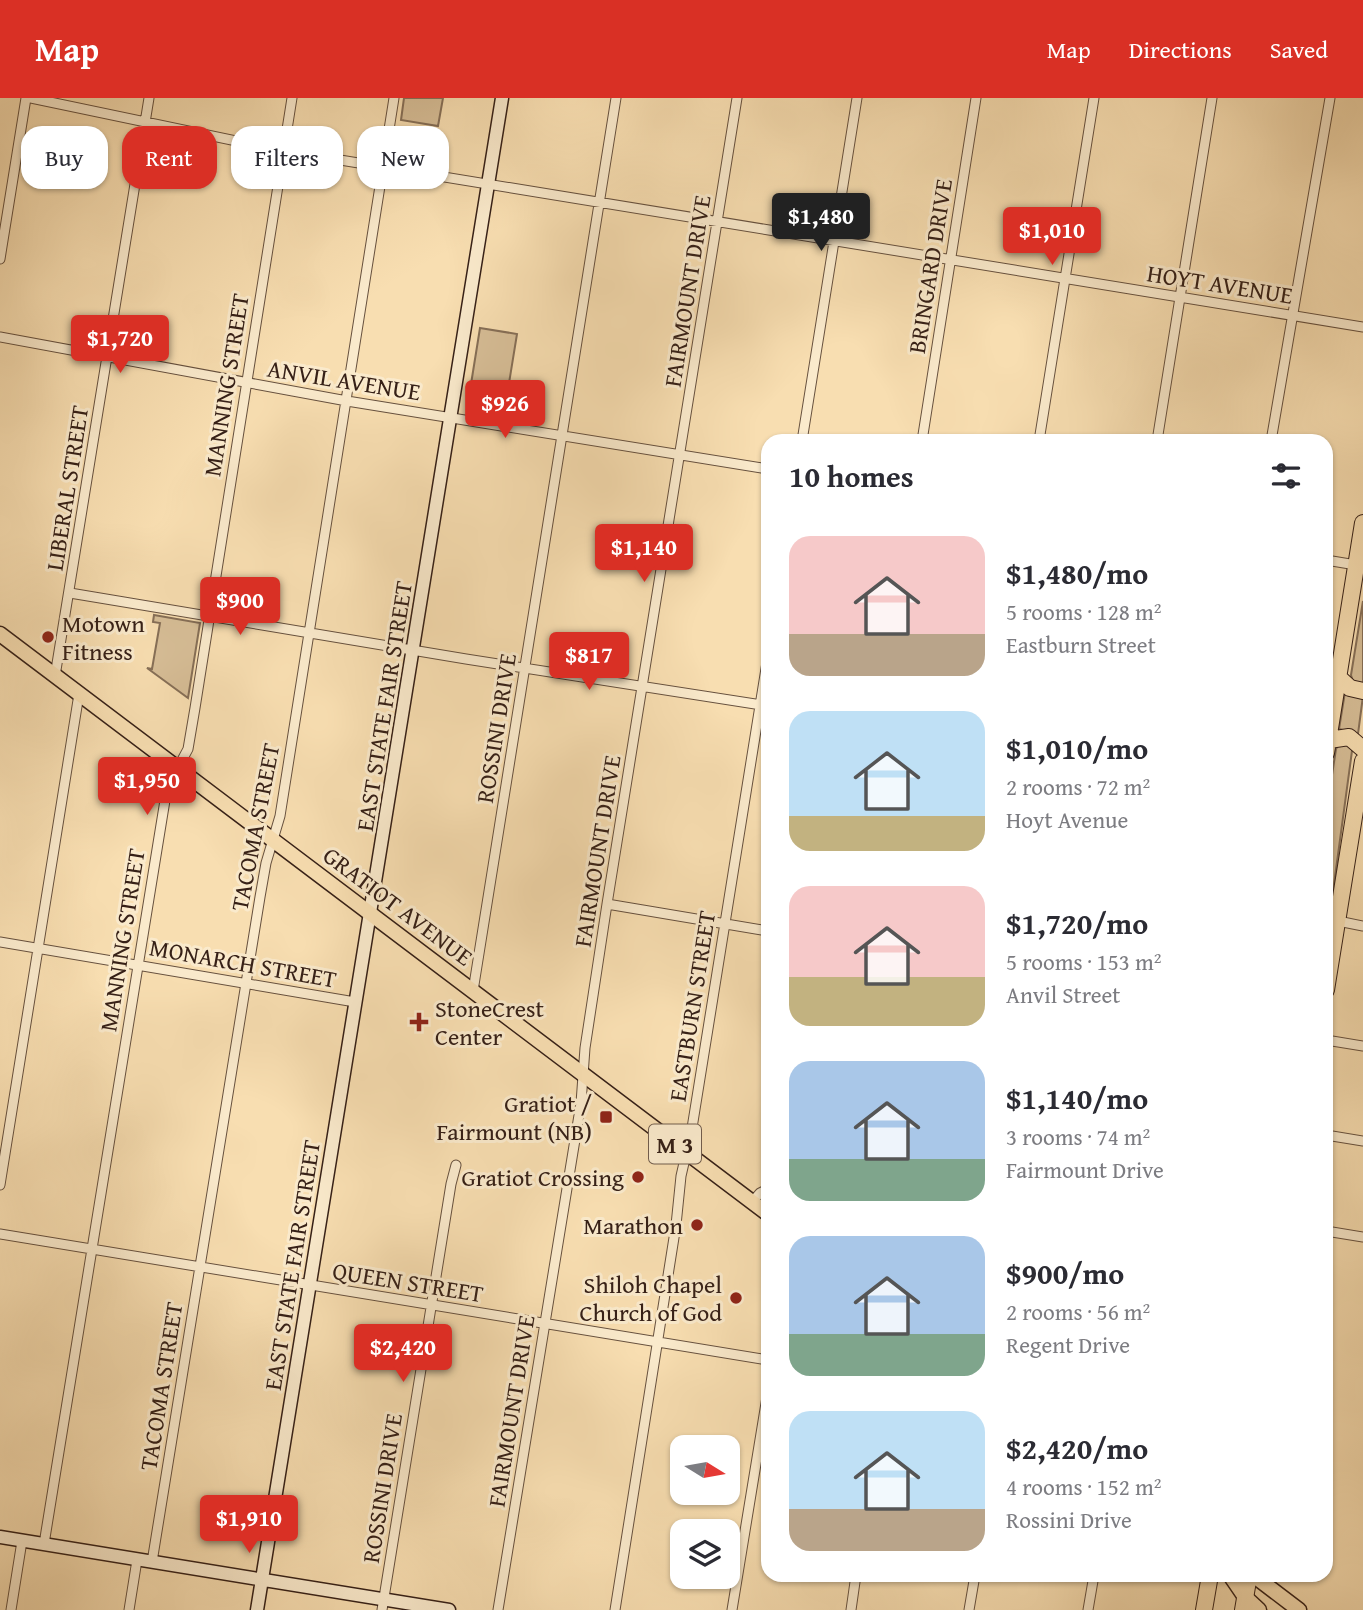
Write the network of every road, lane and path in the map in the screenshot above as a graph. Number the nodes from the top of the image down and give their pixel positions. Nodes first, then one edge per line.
1 (28, 98) edge
2 (149, 98) edge
3 (292, 98) edge
4 (394, 98) edge
5 (502, 98) edge
6 (616, 98) edge
7 (737, 98) edge
8 (857, 98) edge
9 (976, 98) edge
10 (1094, 98) edge
11 (1212, 98) edge
12 (1330, 98) edge
13 (145, 122) junction
14 (287, 126) edge
15 (390, 126) edge
16 (231, 139) edge
17 (449, 178) edge
18 (489, 185) junction
19 (277, 189) edge
20 (380, 189) edge
21 (599, 202) junction
22 (717, 222) junction
23 (834, 240) junction
24 (0, 259) edge
25 (950, 259) junction
26 (1065, 278) junction
27 (1180, 297) junction
28 (1292, 315) junction
29 (1363, 327) edge
30 (0, 337) edge
31 (107, 357) junction
32 (246, 383) junction
33 (346, 401) junction
34 (451, 417) junction
35 (803, 434) edge
36 (923, 434) edge
37 (1040, 434) edge
38 (1158, 434) edge
39 (1272, 434) edge
40 (562, 435) junction
41 (680, 454) junction
42 (761, 468) edge
43 (1363, 523) edge
44 (1333, 561) edge
45 (1356, 565) junction
46 (70, 593) junction
47 (209, 617) junction
48 (309, 633) junction
49 (0, 634) edge
50 (414, 650) junction
51 (526, 668) junction
52 (55, 676) junction
53 (1338, 677) junction
54 (643, 685) junction
55 (1363, 691) edge
56 (79, 694) junction
57 (761, 705) edge
58 (1333, 712) edge
59 (761, 722) edge
60 (1333, 744) edge
61 (1363, 749) edge
62 (1363, 761) edge
63 (177, 768) junction
64 (1360, 805) edge
65 (272, 839) junction
66 (607, 904) junction
67 (370, 913) junction
68 (1338, 921) junction
69 (725, 924) junction
70 (1363, 926) edge
71 (761, 930) edge
72 (0, 942) edge
73 (38, 949) junction
74 (1333, 950) edge
75 (138, 965) junction
76 (246, 983) junction
77 (473, 991) junction
78 (355, 1002) junction
79 (1333, 1041) edge
80 (1363, 1046) edge
81 (582, 1073) junction
82 (1333, 1136) edge
83 (1363, 1141) edge
84 (686, 1152) junction
85 (456, 1166) dead end
86 (0, 1185) edge
87 (761, 1192) edge
88 (752, 1202) junction
89 (761, 1209) edge
90 (1333, 1232) edge
91 (0, 1234) edge
92 (1363, 1237) edge
93 (92, 1249) junction
94 (200, 1267) junction
95 (310, 1286) junction
96 (431, 1305) junction
97 (544, 1324) junction
98 (657, 1342) junction
99 (761, 1359) edge
100 (761, 1434) edge
101 (0, 1537) edge
102 (22, 1541) junction
103 (44, 1544) junction
104 (137, 1560) junction
105 (152, 1562) junction
106 (262, 1580) junction
107 (855, 1582) edge
108 (974, 1582) edge
109 (1093, 1582) edge
110 (1209, 1582) edge
111 (1234, 1582) edge
112 (1249, 1582) edge
113 (1261, 1582) edge
114 (1244, 1603) edge
115 (382, 1605) edge
116 (11, 1610) edge
117 (129, 1610) edge
118 (257, 1610) edge
119 (449, 1610) edge
120 (498, 1610) edge
121 (615, 1610) edge
122 (732, 1610) edge
123 (851, 1610) edge
124 (969, 1610) edge
125 (1088, 1610) edge
126 (1204, 1610) edge
127 (1259, 1610) edge
128 (1299, 1610) edge

1 - 13 street, HOYT AVENUE
1 - 24 street
2 - 13 street, LIBERAL STREET
3 - 14 street, MANNING STREET
4 - 15 street, TACOMA STREET
5 - 18 street, EAST STATE FAIR STREET
6 - 21 street, ROSSINI DRIVE
7 - 22 street, FAIRMOUNT DRIVE
8 - 23 street
9 - 25 street, BRINGARD DRIVE
10 - 26 street
11 - 27 street
12 - 28 street
13 - 16 street, HOYT AVENUE
13 - 31 street, LIBERAL STREET
17 - 18 street, HOYT AVENUE
18 - 21 street, HOYT AVENUE
18 - 34 street, EAST STATE FAIR STREET
19 - 32 street, MANNING STREET
20 - 33 street, TACOMA STREET
21 - 22 street, HOYT AVENUE
21 - 40 street, ROSSINI DRIVE
22 - 23 street, HOYT AVENUE
22 - 41 street, FAIRMOUNT DRIVE
23 - 25 street, HOYT AVENUE
23 - 35 street
25 - 26 street, HOYT AVENUE
25 - 36 street, BRINGARD DRIVE
26 - 27 street, HOYT AVENUE
26 - 37 street
27 - 28 street, HOYT AVENUE
27 - 38 street
28 - 29 street, HOYT AVENUE
28 - 39 street
30 - 31 street, ANVIL AVENUE
31 - 32 street, ANVIL AVENUE
31 - 46 street, LIBERAL STREET
32 - 33 street, ANVIL AVENUE
32 - 47 street, MANNING STREET
33 - 34 street, ANVIL AVENUE
33 - 48 street, TACOMA STREET
34 - 40 street, ANVIL AVENUE
34 - 50 street, EAST STATE FAIR STREET
40 - 41 street, ANVIL AVENUE
40 - 51 street, ROSSINI DRIVE
41 - 42 street, ANVIL AVENUE
41 - 54 street, FAIRMOUNT DRIVE
43 - 45 highway
44 - 45 street
45 - 53 highway
46 - 47 street
46 - 52 street, LIBERAL STREET
47 - 48 street
47 - 63 street, MANNING STREET
48 - 50 street
48 - 65 street, TACOMA STREET
49 - 52 main road, GRATIOT AVENUE / M 3
50 - 51 street
50 - 67 street, EAST STATE FAIR STREET
51 - 54 street
51 - 77 street, ROSSINI DRIVE
52 - 56 main road, GRATIOT AVENUE / M 3
53 - 55 highway
53 - 58 highway
54 - 57 street
54 - 66 street, FAIRMOUNT DRIVE
56 - 63 main road, GRATIOT AVENUE / M 3
56 - 73 street
59 - 69 street, EASTBURN STREET
60 - 61 highway
62 - 64 highway
63 - 65 main road, GRATIOT AVENUE / M 3
63 - 75 street, MANNING STREET
64 - 68 highway
65 - 67 main road, GRATIOT AVENUE / M 3
65 - 76 street, TACOMA STREET
66 - 69 street
66 - 81 street, FAIRMOUNT DRIVE
67 - 77 main road, GRATIOT AVENUE / M 3
67 - 78 street, EAST STATE FAIR STREET
68 - 70 street
68 - 74 highway
69 - 71 street
69 - 84 street, EASTBURN STREET
72 - 73 street, MONARCH STREET
73 - 75 street, MONARCH STREET
73 - 86 street
75 - 76 street, MONARCH STREET
75 - 93 street, MANNING STREET
76 - 78 street, MONARCH STREET
76 - 94 street, TACOMA STREET
77 - 81 main road, GRATIOT AVENUE / M 3
78 - 95 street, EAST STATE FAIR STREET
79 - 80 street
81 - 84 main road, GRATIOT AVENUE / M 3
81 - 97 street, FAIRMOUNT DRIVE
82 - 83 street
84 - 88 main road, GRATIOT AVENUE / M 3
84 - 98 street, EASTBURN STREET
85 - 96 street, ROSSINI DRIVE
87 - 88 street
88 - 89 main road, GRATIOT AVENUE / M 3
90 - 92 street
91 - 93 street, QUEEN STREET
93 - 94 street, QUEEN STREET
93 - 103 street, MANNING STREET
94 - 95 street, QUEEN STREET
94 - 105 street, TACOMA STREET
95 - 96 street, QUEEN STREET
95 - 106 street, EAST STATE FAIR STREET
96 - 97 street, QUEEN STREET
96 - 115 street, ROSSINI DRIVE
97 - 98 street, QUEEN STREET
97 - 120 street, FAIRMOUNT DRIVE
98 - 99 street, QUEEN STREET
98 - 121 street, EASTBURN STREET
100 - 122 street
101 - 102 street
102 - 103 street
102 - 116 street
103 - 104 street
104 - 105 street
104 - 117 street
105 - 106 street
106 - 115 street
106 - 118 street, EAST STATE FAIR STREET
107 - 123 street
108 - 124 street
109 - 125 street
110 - 126 highway
111 - 114 main road
112 - 114 highway
113 - 128 main road
114 - 127 main road
115 - 119 street

